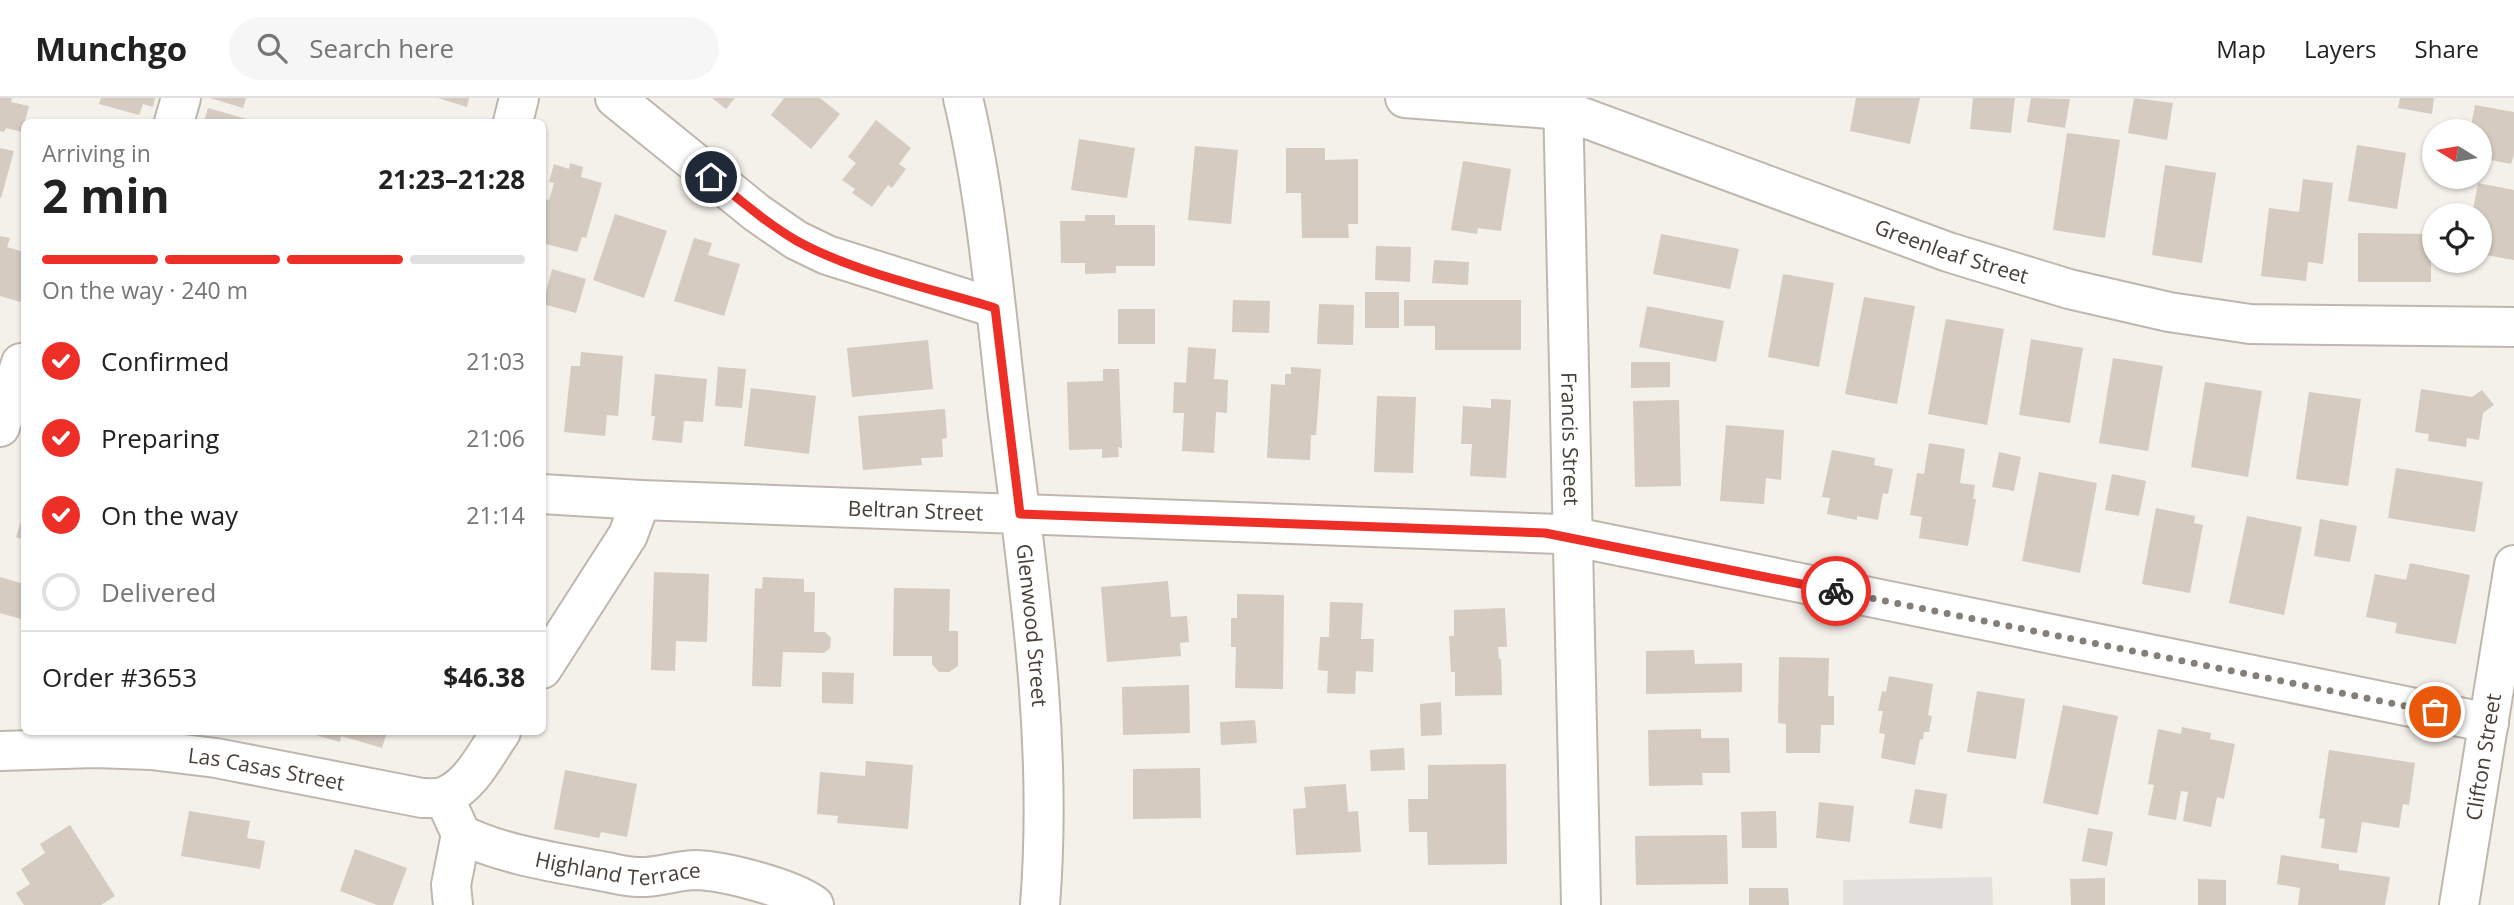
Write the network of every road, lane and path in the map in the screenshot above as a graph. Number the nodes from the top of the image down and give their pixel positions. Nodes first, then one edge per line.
1 (181, 98) edge
2 (519, 98) edge
3 (615, 98) edge
4 (963, 98) edge
5 (1405, 98) edge
6 (1563, 104) edge
7 (175, 119) edge
8 (514, 119) edge
9 (995, 308) junction
10 (2514, 327) edge
11 (15, 361) edge
12 (0, 427) edge
13 (546, 494) edge
14 (641, 500) junction
15 (1020, 514) junction
16 (1574, 537) junction
17 (2514, 565) edge
18 (546, 663) edge
19 (2488, 723) junction
20 (499, 735) edge
21 (0, 751) edge
22 (443, 797) junction
23 (461, 834) junction
24 (453, 905) edge
25 (814, 905) edge
26 (1041, 905) edge
27 (1581, 905) edge
28 (2459, 905) edge

1 - 7 street
2 - 8 street
3 - 9 street
4 - 9 street, Glenwood Street
5 - 6 street, Greenleaf Street
6 - 10 street, Greenleaf Street
6 - 16 street, Francis Street
9 - 15 street, Glenwood Street
11 - 12 street
13 - 14 street, Beltran Street
14 - 15 street, Beltran Street
14 - 18 street
15 - 16 street, Beltran Street
15 - 26 street, Glenwood Street
16 - 19 street, Beltran Street
16 - 27 street, Francis Street
17 - 19 street, Clifton Street
19 - 28 street, Clifton Street
20 - 22 street
21 - 22 street, Las Casas Street
22 - 23 street
23 - 24 street
23 - 25 street, Highland Terrace

